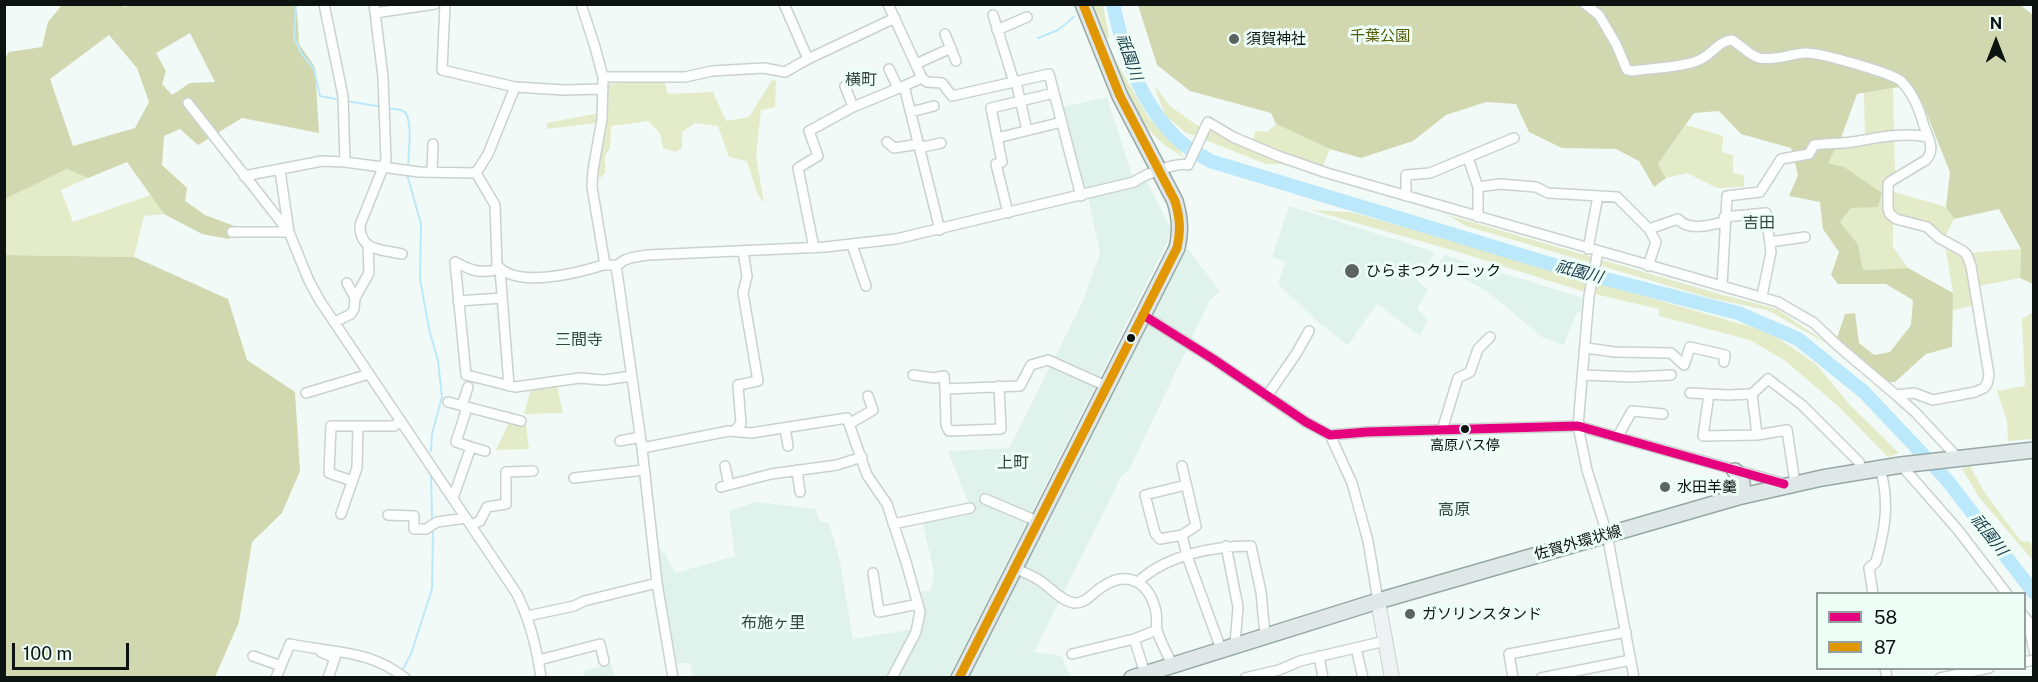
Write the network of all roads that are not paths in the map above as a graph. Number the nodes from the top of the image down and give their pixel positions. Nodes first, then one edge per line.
1 (324, 4) edge
2 (435, 4) edge
3 (445, 4) edge
4 (581, 4) edge
5 (784, 4) edge
6 (888, 4) edge
7 (1083, 4) edge
8 (1585, 4) edge
9 (375, 9) edge
10 (993, 15) dead end
11 (1027, 16) dead end
12 (895, 18) junction
13 (998, 30) junction
14 (945, 34) dead end
15 (951, 48) junction
16 (808, 59) junction
17 (956, 61) dead end
18 (916, 64) junction
19 (889, 69) dead end
20 (603, 78) junction
21 (922, 78) junction
22 (1015, 82) junction
23 (844, 86) dead end
24 (515, 87) junction
25 (901, 87) junction
26 (603, 89) junction
27 (1054, 93) junction
28 (1021, 100) junction
29 (188, 103) dead end
30 (934, 106) dead end
31 (853, 107) junction
32 (911, 112) junction
33 (1062, 122) junction
34 (1028, 130) junction
35 (1928, 137) junction
36 (997, 138) junction
37 (1514, 138) dead end
38 (887, 142) dead end
39 (941, 143) dead end
40 (433, 144) dead end
41 (919, 144) junction
42 (1468, 158) junction
43 (345, 162) junction
44 (385, 167) junction
45 (1159, 170) junction
46 (280, 171) junction
47 (432, 172) junction
48 (476, 173) junction
49 (244, 176) junction
50 (1478, 187) junction
51 (1081, 196) junction
52 (1406, 196) junction
53 (1598, 196) junction
54 (1008, 213) junction
55 (1478, 217) junction
56 (1724, 219) junction
57 (1649, 229) junction
58 (940, 230) junction
59 (232, 232) dead end
60 (289, 232) junction
61 (1805, 237) dead end
62 (1770, 242) junction
63 (852, 245) junction
64 (368, 246) junction
65 (814, 248) junction
66 (743, 251) junction
67 (1594, 253) junction
68 (402, 254) dead end
69 (605, 265) junction
70 (616, 266) junction
71 (1648, 266) junction
72 (500, 269) junction
73 (347, 283) dead end
74 (1722, 285) junction
75 (866, 286) dead end
76 (1762, 296) junction
77 (355, 298) junction
78 (502, 298) junction
79 (458, 301) junction
80 (1143, 315) junction
81 (335, 322) junction
82 (1309, 331) dead end
83 (1490, 337) dead end
84 (1586, 348) junction
85 (1724, 362) dead end
86 (369, 374) junction
87 (913, 375) dead end
88 (1583, 375) junction
89 (1671, 375) dead end
90 (632, 376) junction
91 (509, 386) junction
92 (999, 386) junction
93 (1106, 386) junction
94 (468, 387) dead end
95 (945, 388) junction
96 (306, 393) dead end
97 (1690, 393) dead end
98 (1709, 394) junction
99 (1752, 394) junction
100 (1896, 395) junction
101 (868, 396) dead end
102 (1267, 396) junction
103 (448, 402) dead end
104 (464, 407) junction
105 (1663, 414) dead end
106 (401, 421) junction
107 (521, 421) dead end
108 (849, 424) junction
109 (358, 426) junction
110 (1578, 426) junction
111 (785, 428) junction
112 (735, 430) junction
113 (1442, 430) junction
114 (1330, 435) junction
115 (1757, 435) junction
116 (640, 436) junction
117 (1618, 436) junction
118 (620, 441) dead end
119 (788, 446) dead end
120 (471, 447) junction
121 (642, 448) junction
122 (2034, 450) edge
123 (485, 451) dead end
124 (862, 457) junction
125 (1958, 458) junction
126 (1901, 465) junction
127 (725, 466) dead end
128 (1182, 466) dead end
129 (1880, 469) junction
130 (644, 470) junction
131 (796, 470) junction
132 (533, 471) dead end
133 (1735, 471) junction
134 (1862, 471) junction
135 (574, 478) dead end
136 (352, 481) junction
137 (1792, 484) junction
138 (1186, 485) junction
139 (800, 492) dead end
140 (1738, 497) junction
141 (453, 498) junction
142 (985, 498) dead end
143 (970, 508) dead end
144 (341, 514) dead end
145 (388, 515) dead end
146 (469, 521) junction
147 (1037, 521) junction
148 (893, 524) junction
149 (1607, 534) junction
150 (1182, 535) junction
151 (1226, 546) junction
152 (1187, 556) junction
153 (1014, 567) junction
154 (873, 573) dead end
155 (1139, 581) junction
156 (657, 583) junction
157 (1873, 592) edge
158 (2005, 592) edge
159 (1378, 601) junction
160 (918, 604) junction
161 (527, 616) junction
162 (2026, 618) edge
163 (1157, 630) junction
164 (1626, 632) junction
165 (1265, 635) junction
166 (1134, 639) junction
167 (1385, 641) junction
168 (1228, 647) junction
169 (1356, 648) junction
170 (319, 650) junction
171 (2034, 651) edge
172 (1072, 654) dead end
173 (254, 656) dead end
174 (1319, 656) junction
175 (539, 660) junction
176 (1631, 660) junction
177 (604, 661) dead end
178 (1172, 664) junction
179 (280, 666) junction
180 (1984, 670) edge
181 (1279, 674) edge
182 (399, 675) edge
183 (1139, 675) edge
184 (276, 678) edge
185 (328, 678) edge
186 (541, 678) edge
187 (673, 678) edge
188 (892, 678) edge
189 (959, 678) edge
190 (1245, 678) edge
191 (1323, 678) edge
192 (1363, 678) edge
193 (1392, 678) edge
194 (1513, 678) edge
195 (1541, 678) edge
196 (1634, 678) edge
197 (1940, 678) edge

1 - 43 street
2 - 9 street
3 - 24 street
4 - 20 street
5 - 16 street
6 - 12 street
7 - 45 main road
8 - 35 street
9 - 44 street
10 - 13 street
11 - 13 street
12 - 16 street
12 - 18 street
13 - 22 street
14 - 15 street
15 - 17 street
15 - 18 street
16 - 20 street
18 - 21 street
19 - 25 street
20 - 26 street
21 - 22 street
21 - 25 street
22 - 27 street
22 - 28 street
23 - 31 street
24 - 26 street
24 - 48 street
25 - 31 street
25 - 32 street
26 - 69 street
27 - 28 street
27 - 33 street
28 - 34 street
28 - 36 street
29 - 49 street
30 - 32 street
31 - 65 street
32 - 41 street
33 - 34 street
33 - 51 street
34 - 36 street
35 - 56 street
35 - 100 street
36 - 54 street
37 - 42 street
38 - 41 street
39 - 41 street
40 - 47 street
41 - 58 street
42 - 50 street
42 - 52 street
43 - 44 street
43 - 46 street
44 - 47 street
44 - 64 street
45 - 51 street
45 - 52 street
45 - 80 main road
46 - 49 street
46 - 60 street
47 - 48 street
48 - 72 street
49 - 60 street
50 - 53 street
50 - 55 street
51 - 54 street
52 - 55 street
53 - 57 street
53 - 67 street
54 - 58 street
55 - 67 street
56 - 57 street
56 - 62 street
56 - 74 street
57 - 71 street
58 - 63 street
59 - 60 street
60 - 81 street
61 - 62 street
62 - 76 street
63 - 65 street
63 - 75 street
64 - 68 street
64 - 77 street
65 - 66 street
66 - 70 street
66 - 112 street
67 - 71 street
67 - 84 street
69 - 70 street
69 - 72 street
70 - 90 street
71 - 74 street
72 - 78 street
72 - 79 street
73 - 77 street
74 - 76 street
76 - 100 street
77 - 81 street
78 - 79 street
78 - 91 street
79 - 91 street
80 - 93 main road
80 - 102 street
81 - 86 street
82 - 102 street
83 - 113 street
84 - 85 street
84 - 88 street
86 - 96 street
86 - 106 street
87 - 95 street
88 - 89 street
88 - 110 street
90 - 91 street
90 - 116 street
92 - 93 street
92 - 95 street
92 - 95 street
93 - 147 main road
94 - 104 street
97 - 98 street
98 - 99 street
98 - 115 street
99 - 115 street
99 - 134 street
100 - 125 street
101 - 108 street
102 - 114 street
103 - 104 street
104 - 107 street
104 - 120 street
105 - 117 street
106 - 109 street
106 - 141 street
108 - 111 street
108 - 124 street
109 - 136 street
109 - 136 street
110 - 113 street
110 - 117 street
110 - 149 street
111 - 112 street
111 - 119 street
112 - 121 street
113 - 114 street
114 - 159 street
115 - 137 street
116 - 118 street
116 - 121 street
117 - 133 street
120 - 123 street
120 - 141 street
121 - 130 street
122 - 125 main road, 佐賀外環状線
124 - 131 street
124 - 148 street
125 - 126 main road, 佐賀外環状線
126 - 129 main road, 佐賀外環状線
126 - 158 street
127 - 131 street
128 - 138 street
129 - 134 main road, 佐賀外環状線
129 - 157 street
130 - 135 street
130 - 156 street
131 - 139 street
132 - 146 street
133 - 137 street
133 - 140 main road
134 - 137 main road, 佐賀外環状線
136 - 144 street
137 - 140 main road, 佐賀外環状線
138 - 150 street
138 - 150 street
140 - 149 main road, 佐賀外環状線
141 - 146 street
142 - 147 street
143 - 148 street
145 - 146 street
146 - 161 street
147 - 153 main road
148 - 160 street
149 - 159 main road, 佐賀外環状線
149 - 164 street
150 - 152 street
151 - 152 street
151 - 165 street
151 - 168 street
152 - 155 street
152 - 168 street
153 - 155 street
153 - 189 main road
154 - 160 street
155 - 163 street
156 - 161 street
156 - 187 street
159 - 165 main road, 佐賀外環状線
159 - 167 street
160 - 188 street
161 - 175 street
162 - 171 street
163 - 166 street
163 - 178 street
164 - 176 street
164 - 194 street
165 - 168 main road, 佐賀外環状線
166 - 172 street
166 - 183 street
167 - 169 street
167 - 193 street
168 - 178 main road, 佐賀外環状線
169 - 174 street
169 - 192 street
170 - 179 street
170 - 182 street
170 - 185 street
173 - 179 street
174 - 181 street
174 - 191 street
175 - 177 street
175 - 186 street
176 - 195 street
176 - 196 street
178 - 183 main road, 佐賀外環状線
179 - 184 street
180 - 197 street
181 - 190 street

